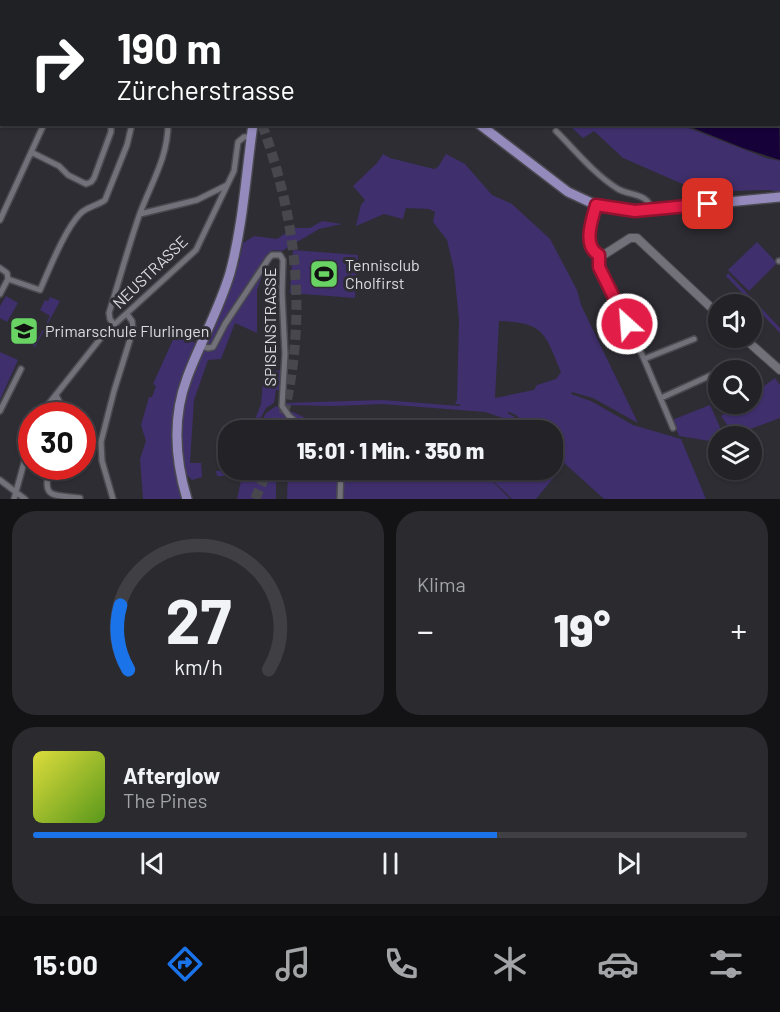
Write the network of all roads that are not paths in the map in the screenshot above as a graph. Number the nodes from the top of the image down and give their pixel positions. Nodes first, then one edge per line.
1 (43, 126) edge
2 (111, 126) edge
3 (132, 126) edge
4 (168, 126) edge
5 (253, 126) edge
6 (482, 126) edge
7 (556, 131) dead end
8 (251, 137) junction
9 (31, 152) junction
10 (227, 185) junction
11 (780, 197) edge
12 (596, 205) junction
13 (651, 210) junction
14 (140, 214) junction
15 (0, 220) edge
16 (599, 255) junction
17 (0, 268) edge
18 (8, 279) junction
19 (0, 294) edge
20 (708, 305) edge
21 (127, 314) junction
22 (114, 325) junction
23 (694, 339) dead end
24 (201, 346) junction
25 (755, 348) edge
26 (644, 359) junction
27 (21, 369) dead end
28 (780, 370) edge
29 (708, 376) edge
30 (56, 394) junction
31 (661, 398) junction
32 (50, 402) edge
33 (60, 402) edge
34 (0, 411) edge
35 (294, 420) edge
36 (673, 428) dead end
37 (0, 480) edge
38 (19, 480) edge
39 (47, 480) edge
40 (341, 480) edge
41 (16, 491) junction
42 (80, 498) edge
43 (14, 499) edge
44 (25, 499) edge
45 (112, 499) edge
46 (187, 499) edge
47 (340, 499) edge

1 - 9 street
2 - 9 street
3 - 18 street
4 - 14 street
5 - 8 main road
6 - 12 main road
7 - 13 street
8 - 10 street, NEUSTRASSE
8 - 24 main road
9 - 15 street
10 - 14 street
10 - 21 street, NEUSTRASSE
11 - 13 main road
12 - 13 main road
12 - 16 street
14 - 22 street
16 - 20 street
16 - 26 street
17 - 18 street
18 - 19 street
21 - 22 street, NEUSTRASSE
21 - 45 street
22 - 30 street, NEUSTRASSE
23 - 26 street
24 - 35 street, SPISENSTRASSE
24 - 46 main road
25 - 28 street
26 - 31 street
27 - 34 street
29 - 31 street
30 - 32 street, NEUSTRASSE
30 - 33 street
31 - 36 street
37 - 41 street
38 - 41 street
39 - 42 street
40 - 47 street
41 - 43 street
41 - 44 street

